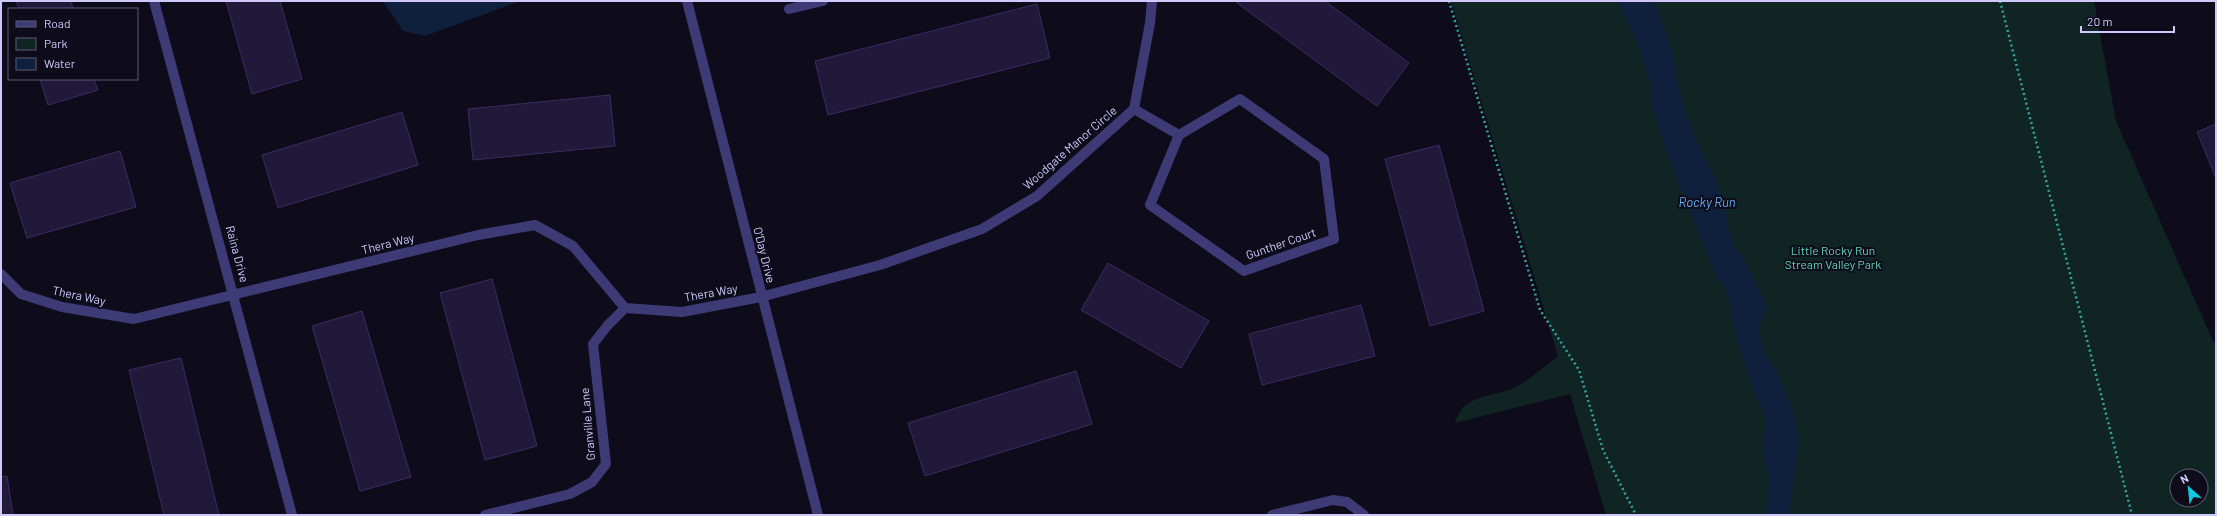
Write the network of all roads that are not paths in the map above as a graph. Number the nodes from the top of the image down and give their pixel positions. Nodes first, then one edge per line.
1 (154, 1) edge
2 (687, 1) edge
3 (823, 1) edge
4 (1152, 1) edge
5 (789, 9) dead end
6 (1134, 109) junction
7 (1179, 136) junction
8 (1, 274) edge
9 (234, 295) junction
10 (761, 297) junction
11 (625, 308) junction
12 (292, 515) edge
13 (485, 515) edge
14 (818, 515) edge
15 (1272, 515) edge
16 (1364, 515) edge

1 - 9 street, Raina Drive
2 - 10 street, O'Day Drive
3 - 5 street
4 - 6 street, Woodgate Manor Circle
6 - 7 street
6 - 10 street, Woodgate Manor Circle
7 - 7 street, Gunther Court
8 - 9 street, Thera Way
9 - 11 street, Thera Way
9 - 12 street, Raina Drive
10 - 11 street, Thera Way
10 - 14 street, O'Day Drive
11 - 13 street, Granville Lane
15 - 16 street

